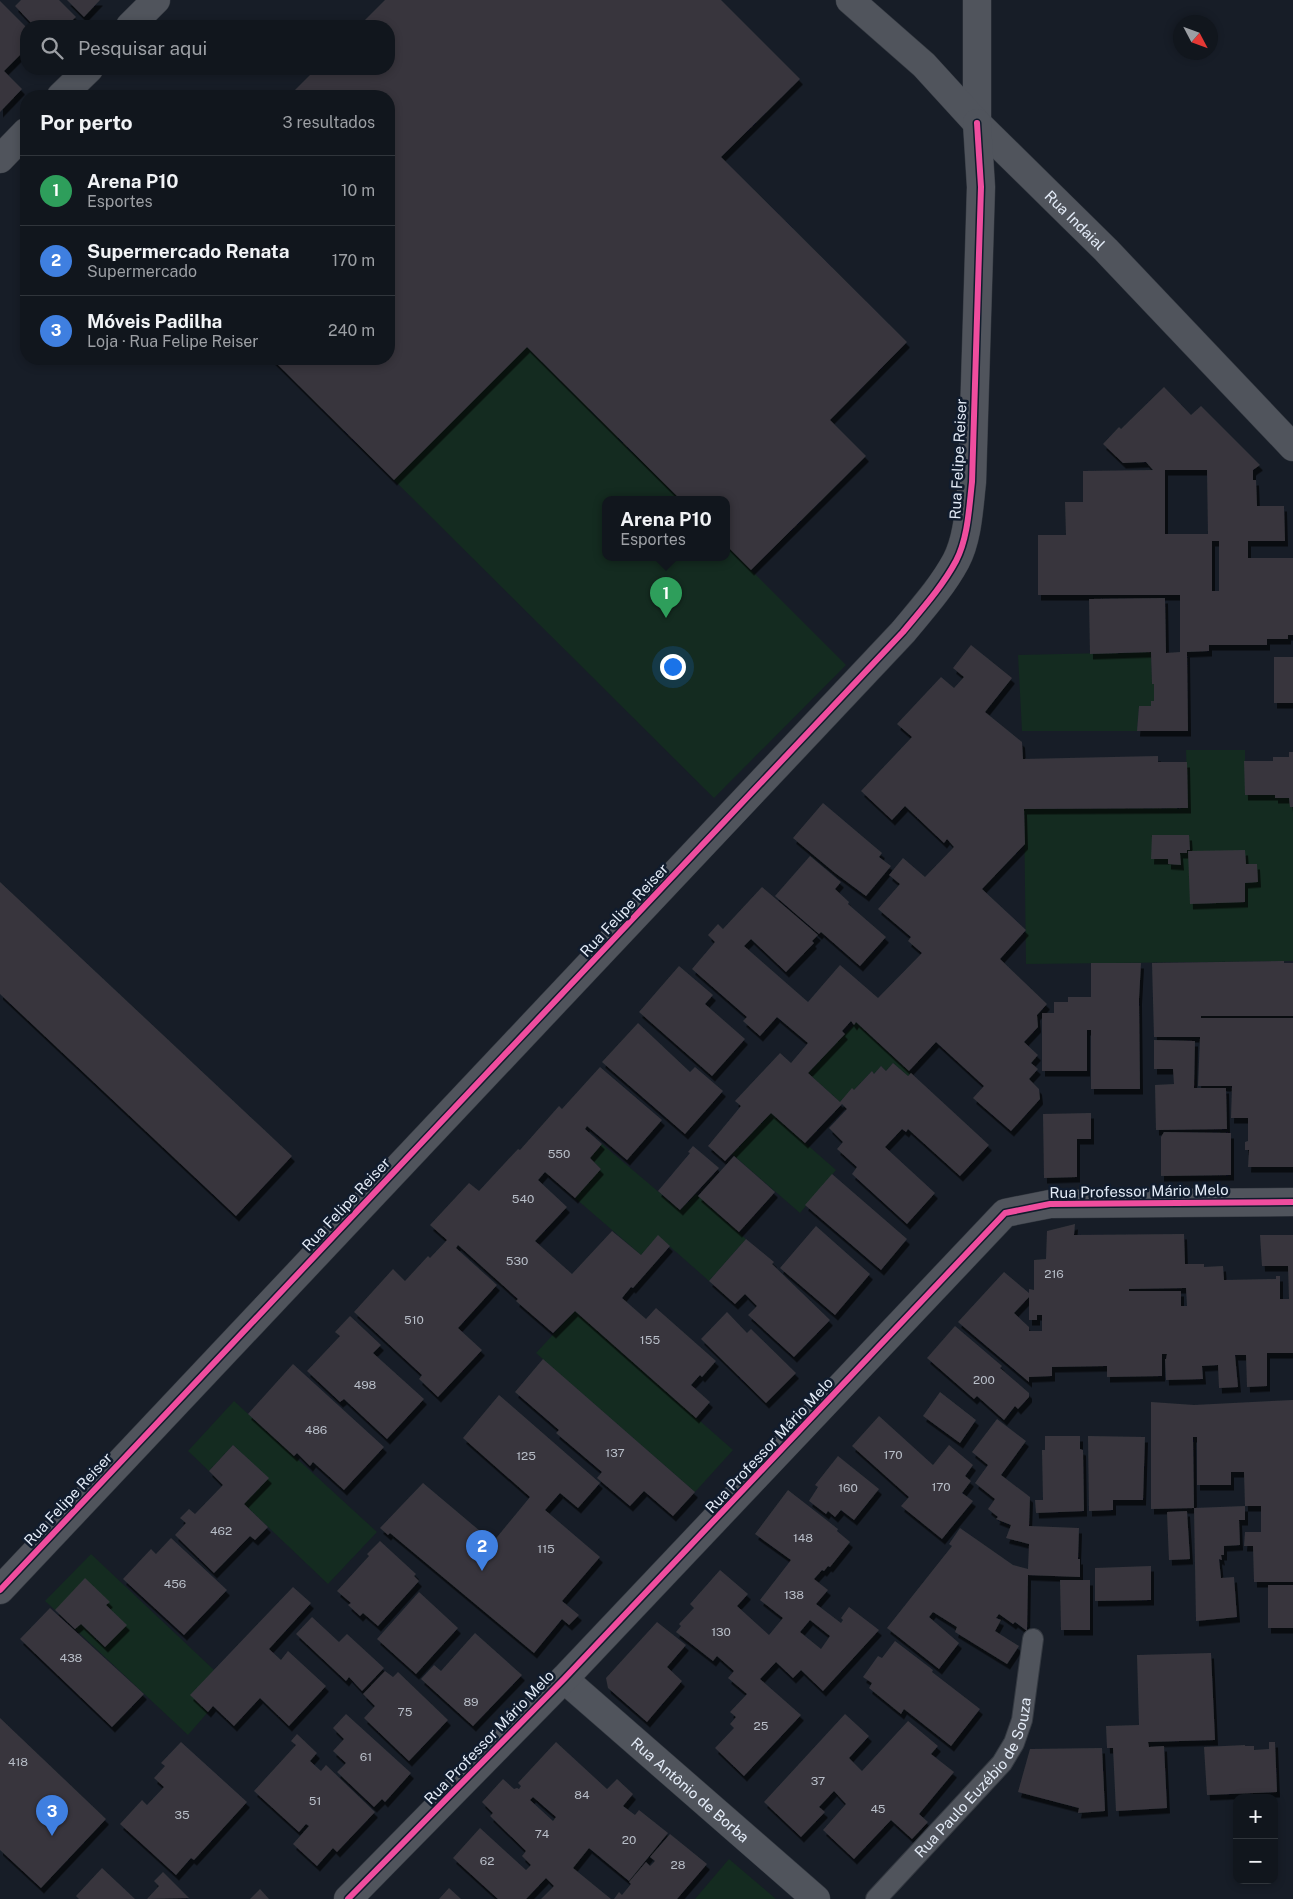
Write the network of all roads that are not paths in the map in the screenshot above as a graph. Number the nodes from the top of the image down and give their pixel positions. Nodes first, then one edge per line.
1 (156, 0) edge
2 (850, 0) edge
3 (976, 0) edge
4 (136, 20) edge
5 (82, 75) edge
6 (68, 90) edge
7 (977, 123) junction
8 (20, 138) edge
9 (0, 159) edge
10 (1293, 447) edge
11 (1293, 1202) edge
12 (0, 1590) edge
13 (1033, 1639) dead end
14 (564, 1679) junction
15 (348, 1899) edge
16 (816, 1899) edge
17 (876, 1899) edge

1 - 4 street
2 - 7 street, Rua Indaial
3 - 7 street, Rua Felipe Reiser
5 - 6 street
7 - 10 street, Rua Indaial
7 - 12 street, Rua Felipe Reiser
8 - 9 street
11 - 14 street, Rua Professor Mário Melo
13 - 17 lane, Rua Paulo Euzébio de Souza
14 - 15 street, Rua Professor Mário Melo
14 - 16 street, Rua Antônio de Borba

